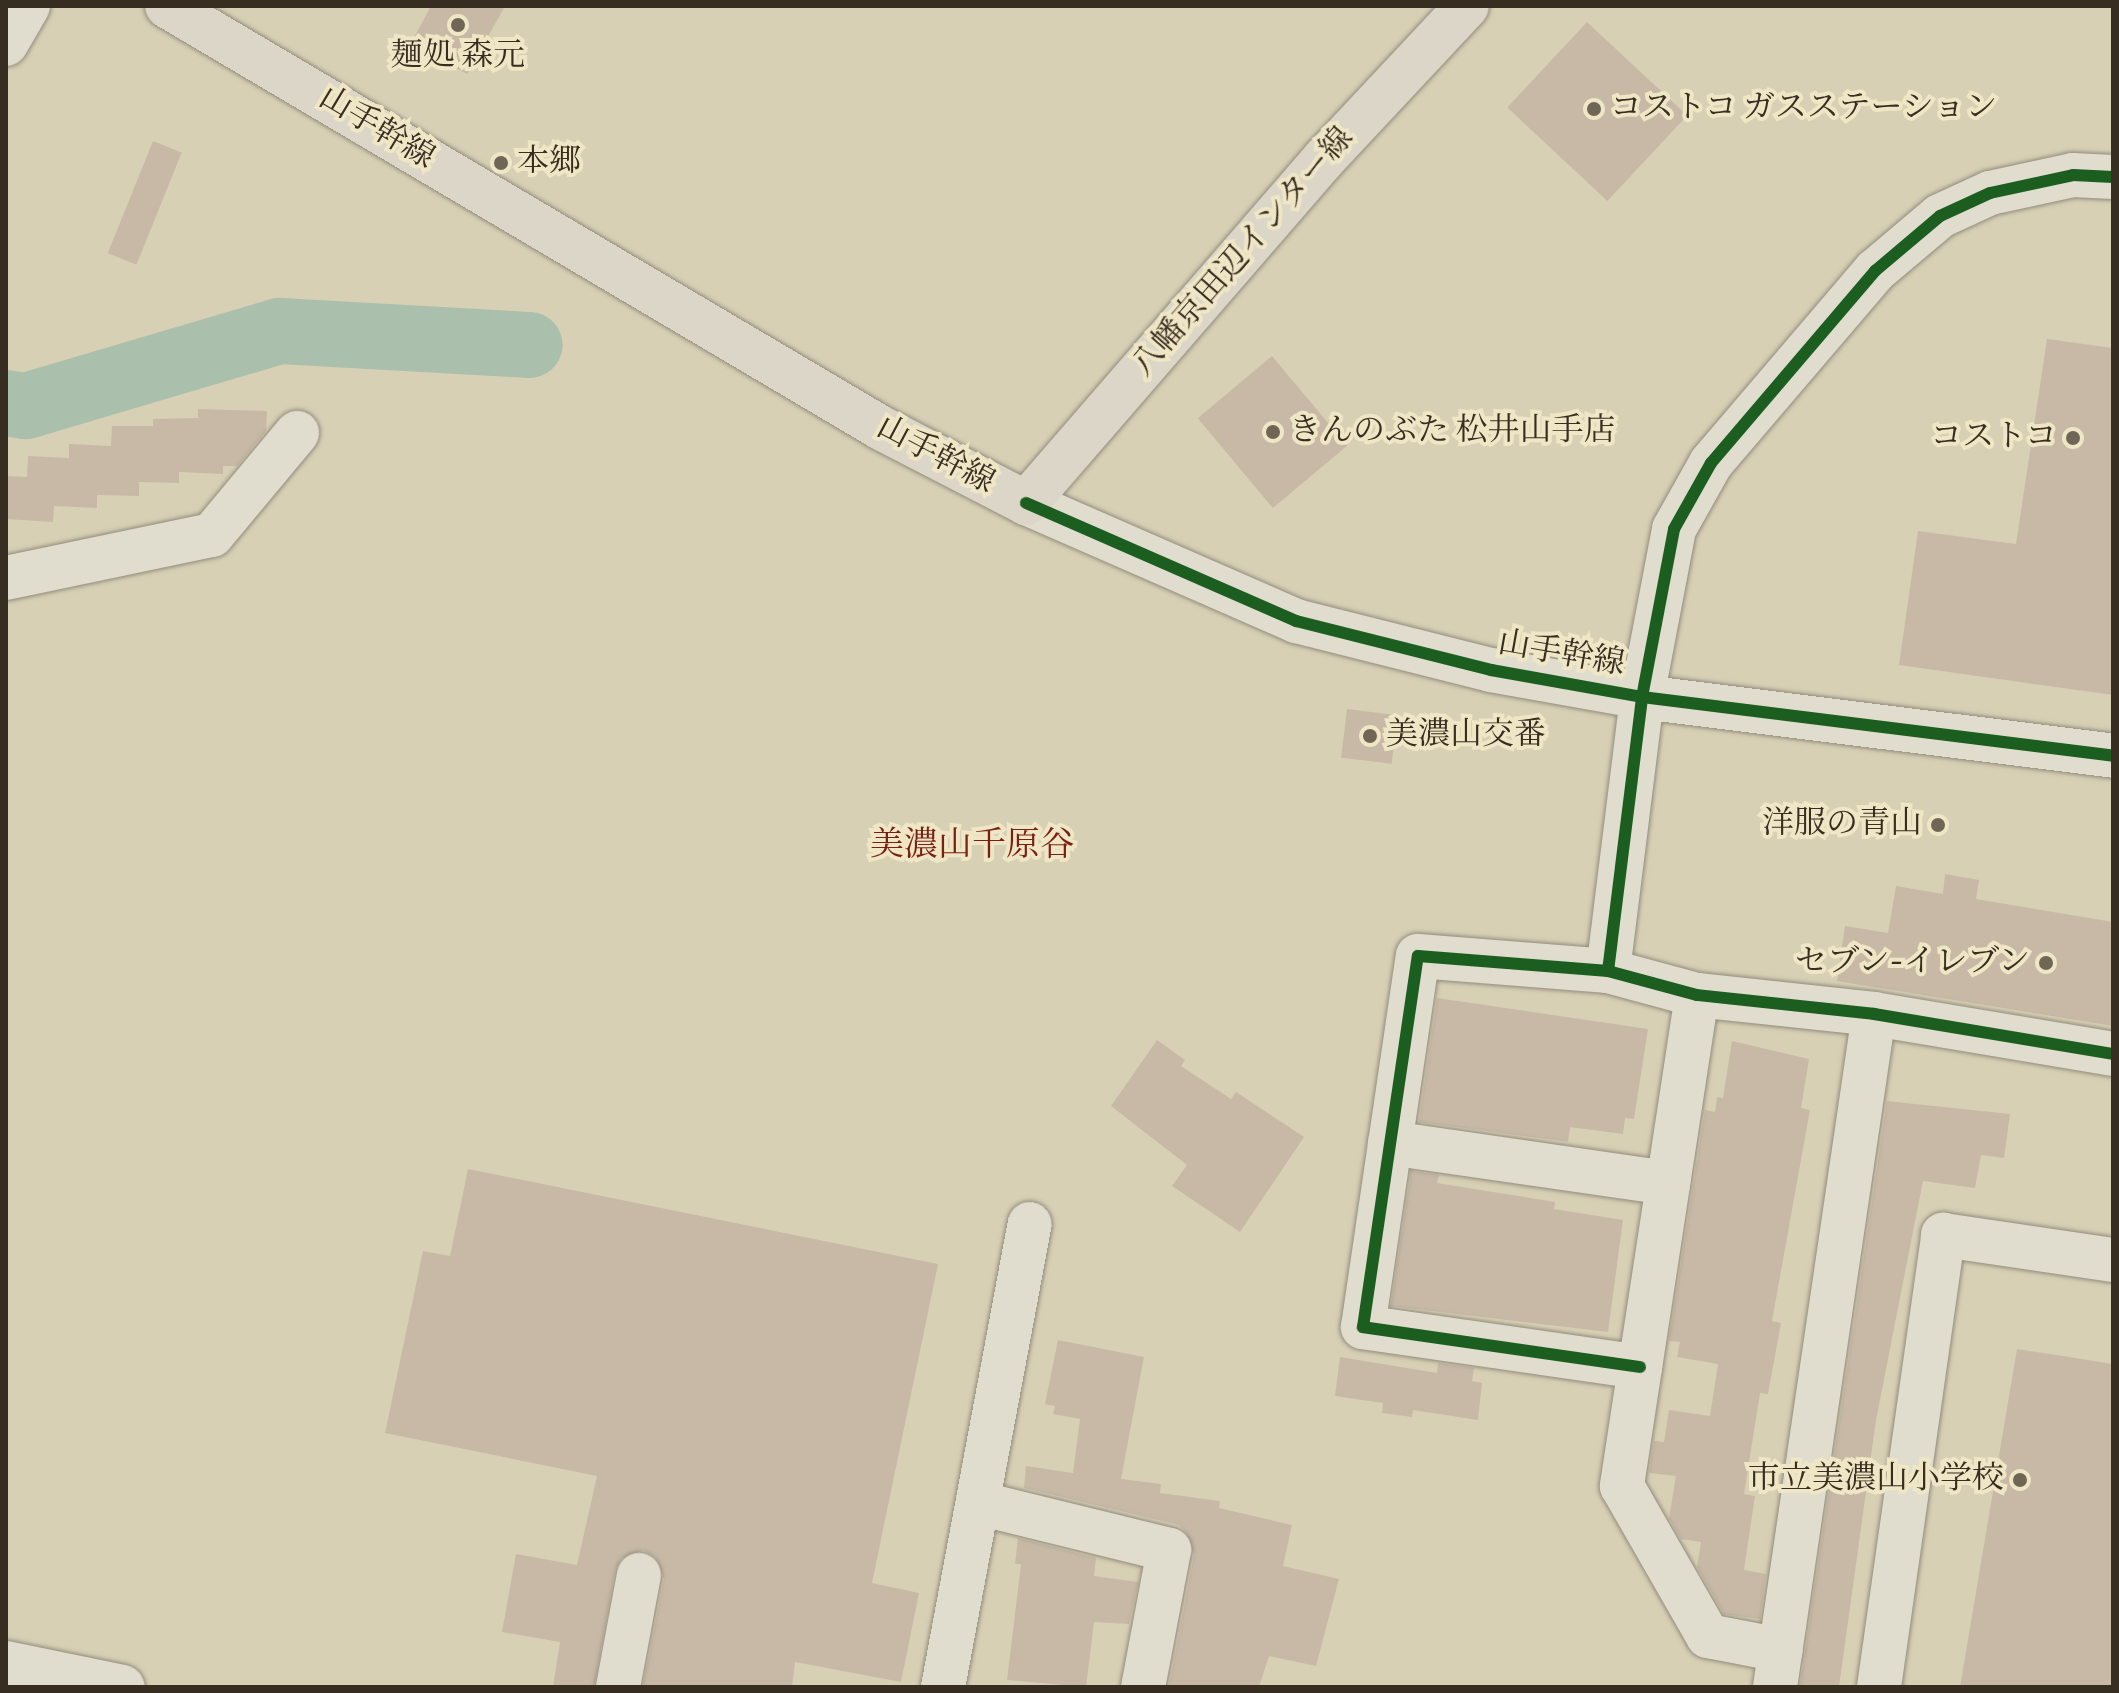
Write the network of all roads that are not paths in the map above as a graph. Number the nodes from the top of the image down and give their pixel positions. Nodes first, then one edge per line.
1 (28, 6) edge
2 (167, 6) edge
3 (1467, 6) edge
4 (6, 44) edge
5 (2113, 177) edge
6 (297, 433) dead end
7 (1026, 503) junction
8 (6, 578) edge
9 (1642, 697) junction
10 (2113, 756) edge
11 (1608, 971) junction
12 (1697, 995) junction
13 (1874, 1014) junction
14 (2113, 1054) edge
15 (1390, 1143) junction
16 (1668, 1183) junction
17 (1030, 1224) dead end
18 (2113, 1260) edge
19 (1640, 1367) junction
20 (978, 1503) junction
21 (639, 1575) dead end
22 (6, 1663) edge
23 (1778, 1669) edge
24 (123, 1687) edge
25 (618, 1687) edge
26 (943, 1687) edge
27 (1143, 1687) edge
28 (1879, 1687) edge

1 - 4 street
2 - 7 main road, 山手幹線
3 - 7 main road, 八幡京田辺インター線
5 - 9 street
6 - 8 street
7 - 9 street, 山手幹線
9 - 10 street, 山手幹線
9 - 11 street
11 - 12 street
11 - 15 street
12 - 13 street
12 - 16 street
13 - 14 street
13 - 23 street
15 - 16 street
15 - 19 street
16 - 19 street
17 - 20 street
18 - 28 street
19 - 23 street
20 - 26 street
20 - 27 street
21 - 25 street
22 - 24 street

